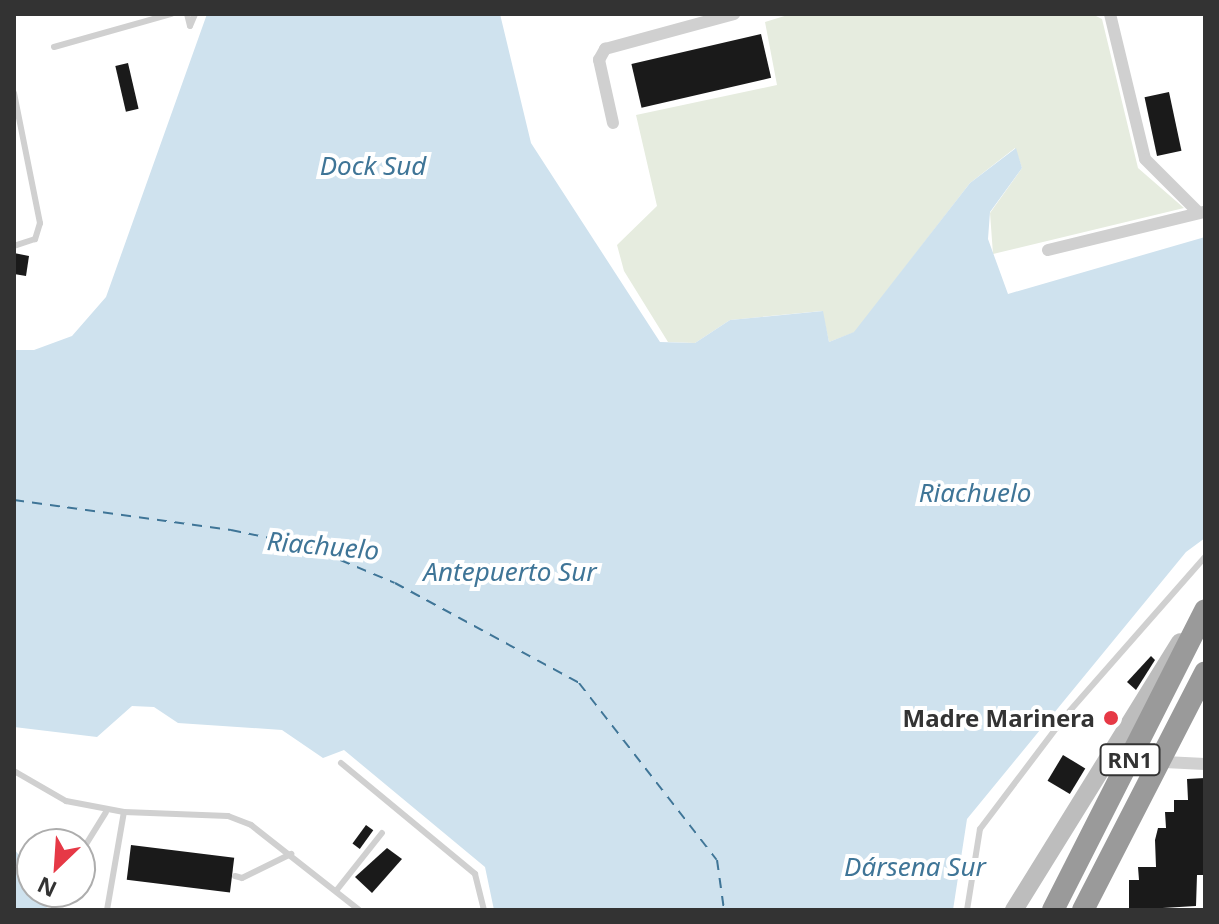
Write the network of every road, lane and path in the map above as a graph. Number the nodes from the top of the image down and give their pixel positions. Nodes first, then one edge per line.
1 (171, 14) edge
2 (187, 14) edge
3 (195, 14) edge
4 (734, 14) edge
5 (1110, 14) edge
6 (54, 47) dead end
7 (14, 93) edge
8 (613, 123) dead end
9 (1202, 212) edge
10 (14, 246) edge
11 (1048, 250) dead end
12 (1205, 557) edge
13 (1205, 609) edge
14 (1205, 623) edge
15 (1205, 673) edge
16 (1103, 759) junction
17 (1136, 761) junction
18 (341, 763) dead end
19 (1205, 764) edge
20 (14, 771) edge
21 (106, 812) junction
22 (124, 812) junction
23 (96, 828) edge
24 (382, 833) dead end
25 (291, 854) junction
26 (235, 876) dead end
27 (336, 891) junction
28 (107, 910) edge
29 (359, 910) edge
30 (484, 910) edge
31 (967, 910) edge
32 (1014, 910) edge
33 (1056, 910) edge
34 (1083, 910) edge

1 - 6 lane
2 - 3 lane
4 - 8 street
5 - 9 street
7 - 10 lane
9 - 11 street
12 - 31 lane
13 - 16 main road
13 - 33 highway, RN1, bridge
14 - 17 main road
15 - 34 highway, RN1, bridge
16 - 17 street
16 - 32 main road
17 - 19 street
17 - 33 main road
18 - 30 lane
20 - 21 lane
21 - 22 lane
21 - 23 lane
22 - 25 lane
22 - 28 lane
24 - 27 lane
25 - 26 lane
25 - 27 lane
27 - 29 lane

